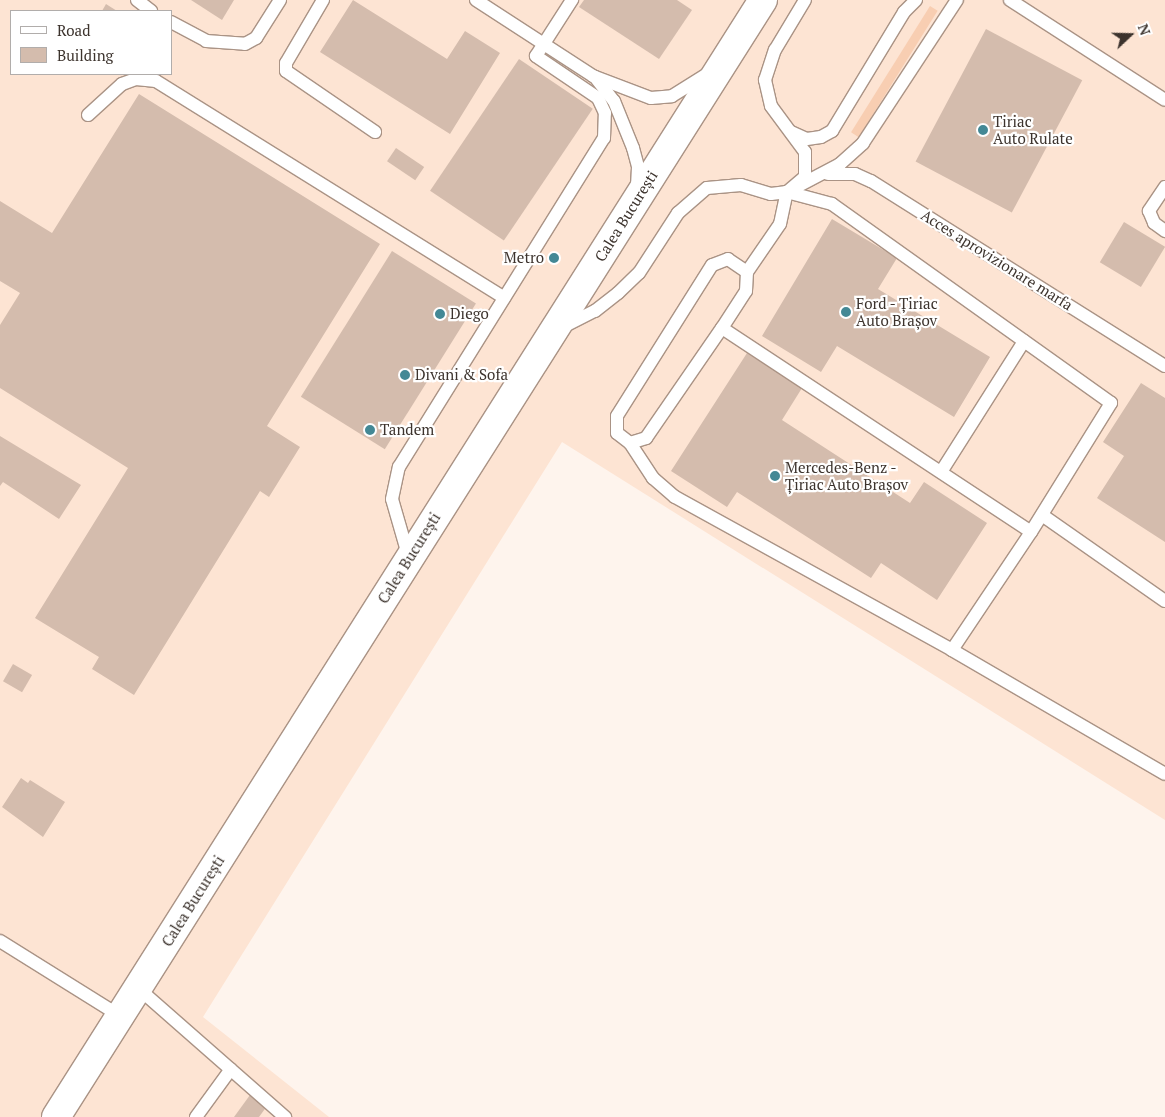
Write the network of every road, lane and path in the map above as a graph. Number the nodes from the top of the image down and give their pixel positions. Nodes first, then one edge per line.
1 (137, 0) edge
2 (280, 0) edge
3 (323, 0) edge
4 (476, 0) edge
5 (572, 0) edge
6 (763, 0) edge
7 (805, 0) edge
8 (916, 0) edge
9 (957, 0) edge
10 (1010, 0) edge
11 (150, 10) edge
12 (172, 23) edge
13 (544, 44) junction
14 (726, 60) junction
15 (593, 76) junction
16 (1165, 100) edge
17 (88, 115) dead end
18 (375, 132) dead end
19 (792, 132) junction
20 (823, 175) junction
21 (1165, 188) edge
22 (787, 192) junction
23 (637, 199) junction
24 (1165, 231) edge
25 (747, 272) junction
26 (504, 298) junction
27 (722, 328) junction
28 (552, 333) junction
29 (1024, 341) junction
30 (1165, 366) edge
31 (630, 443) junction
32 (941, 472) junction
33 (1042, 515) junction
34 (1031, 532) junction
35 (409, 558) junction
36 (1165, 600) edge
37 (952, 650) junction
38 (1165, 774) edge
39 (0, 941) edge
40 (138, 988) junction
41 (120, 1016) junction
42 (231, 1069) junction
43 (56, 1117) edge
44 (196, 1117) edge
45 (285, 1117) edge

1 - 11 lane
2 - 12 lane
3 - 18 lane
4 - 13 lane
5 - 13 lane
6 - 14 main road, Calea București
7 - 19 lane
8 - 19 lane
9 - 20 lane
10 - 16 lane
13 - 15 lane
13 - 26 lane
14 - 15 lane
14 - 23 main road, Calea București
15 - 23 lane
17 - 26 lane
19 - 22 lane
20 - 22 lane
20 - 30 lane, Acces aprovizionare marfa
21 - 24 lane
22 - 25 lane
22 - 28 lane
22 - 29 lane
23 - 28 main road, Calea București
25 - 27 lane
25 - 31 lane
26 - 35 lane
27 - 31 lane
27 - 32 lane
28 - 35 main road, Calea București
29 - 32 lane
29 - 33 lane
31 - 37 lane
32 - 34 lane
33 - 34 lane
33 - 36 lane
34 - 37 lane
35 - 40 main road, Calea București
37 - 38 lane
39 - 41 lane
40 - 41 main road, Calea București
40 - 42 lane
41 - 43 main road, Calea București
42 - 44 lane
42 - 45 lane

